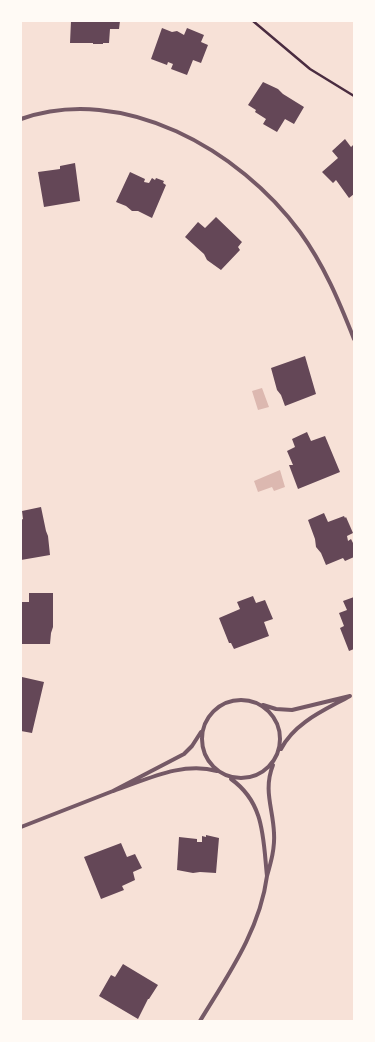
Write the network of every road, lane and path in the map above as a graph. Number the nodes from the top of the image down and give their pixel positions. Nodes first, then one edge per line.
1 (253, 21) edge
2 (354, 96) edge
3 (21, 119) edge
4 (354, 339) edge
5 (352, 695) edge
6 (254, 702) junction
7 (204, 726) junction
8 (277, 757) junction
9 (220, 772) junction
10 (227, 776) junction
11 (113, 791) junction
12 (21, 827) edge
13 (267, 876) junction
14 (200, 1021) edge

1 - 2 path
3 - 4 street
5 - 6 street
5 - 8 street
6 - 7 street
6 - 8 street
7 - 9 street
7 - 11 street
8 - 10 street
8 - 13 street
9 - 10 street
9 - 11 street
10 - 13 street
11 - 12 street
13 - 14 street

